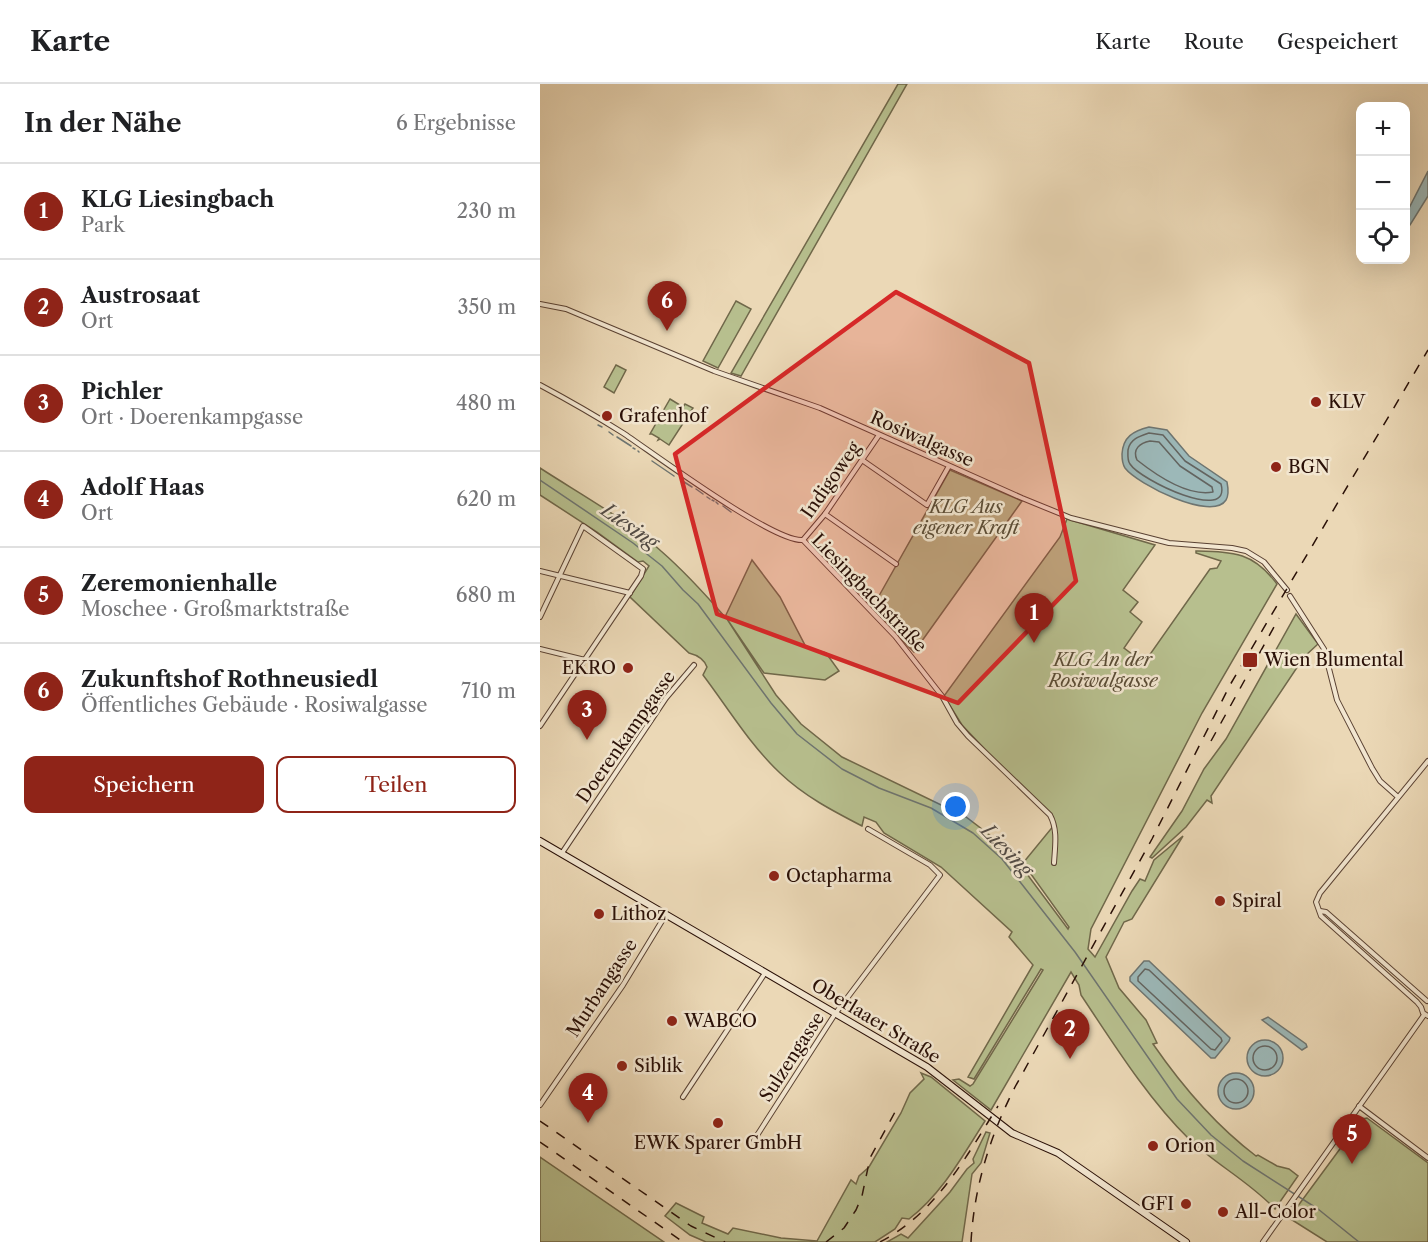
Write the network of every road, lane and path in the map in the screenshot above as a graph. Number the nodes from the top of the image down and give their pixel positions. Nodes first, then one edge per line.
1 (540, 304) edge
2 (540, 385) edge
3 (879, 435) junction
4 (862, 460) junction
5 (950, 466) junction
6 (825, 514) junction
7 (803, 540) junction
8 (896, 564) dead end
9 (540, 571) edge
10 (559, 576) junction
11 (1287, 590) dead end
12 (630, 593) junction
13 (1290, 596) dead end
14 (540, 617) edge
15 (540, 649) edge
16 (585, 660) junction
17 (693, 665) dead end
18 (540, 726) edge
19 (1428, 760) edge
20 (1398, 797) junction
21 (868, 829) dead end
22 (540, 841) edge
23 (561, 854) junction
24 (1054, 863) dead end
25 (1320, 911) junction
26 (665, 916) junction
27 (765, 974) junction
28 (1428, 1001) edge
29 (1421, 1007) junction
30 (836, 1014) junction
31 (1426, 1015) edge
32 (683, 1097) dead end
33 (540, 1105) edge
34 (1359, 1106) junction
35 (754, 1140) dead end
36 (1428, 1158) edge
37 (1186, 1242) edge
38 (1263, 1242) edge

1 - 3 street, Rosiwalgasse
2 - 7 street, Liesingbachstraße
3 - 4 street, Indigoweg
3 - 5 street, Rosiwalgasse
4 - 5 street
4 - 6 street, Indigoweg
5 - 11 street, Rosiwalgasse
6 - 7 street, Indigoweg
6 - 8 street
7 - 24 street, Liesingbachstraße
9 - 10 street
10 - 12 street
10 - 12 street
10 - 14 street
12 - 16 street
13 - 20 street
15 - 16 street
16 - 18 street
17 - 23 street, Doerenkampgasse
19 - 20 street
20 - 25 street
21 - 30 street, Sulzengasse
22 - 23 main road, Oberlaaer Straße
23 - 26 main road, Oberlaaer Straße
25 - 28 street
25 - 29 street
26 - 27 main road, Oberlaaer Straße
26 - 33 street, Murbangasse
27 - 30 main road, Oberlaaer Straße
27 - 32 street
28 - 29 street
29 - 31 street
30 - 35 street, Sulzengasse
30 - 37 main road, Oberlaaer Straße
31 - 34 street
34 - 36 street
34 - 38 street

